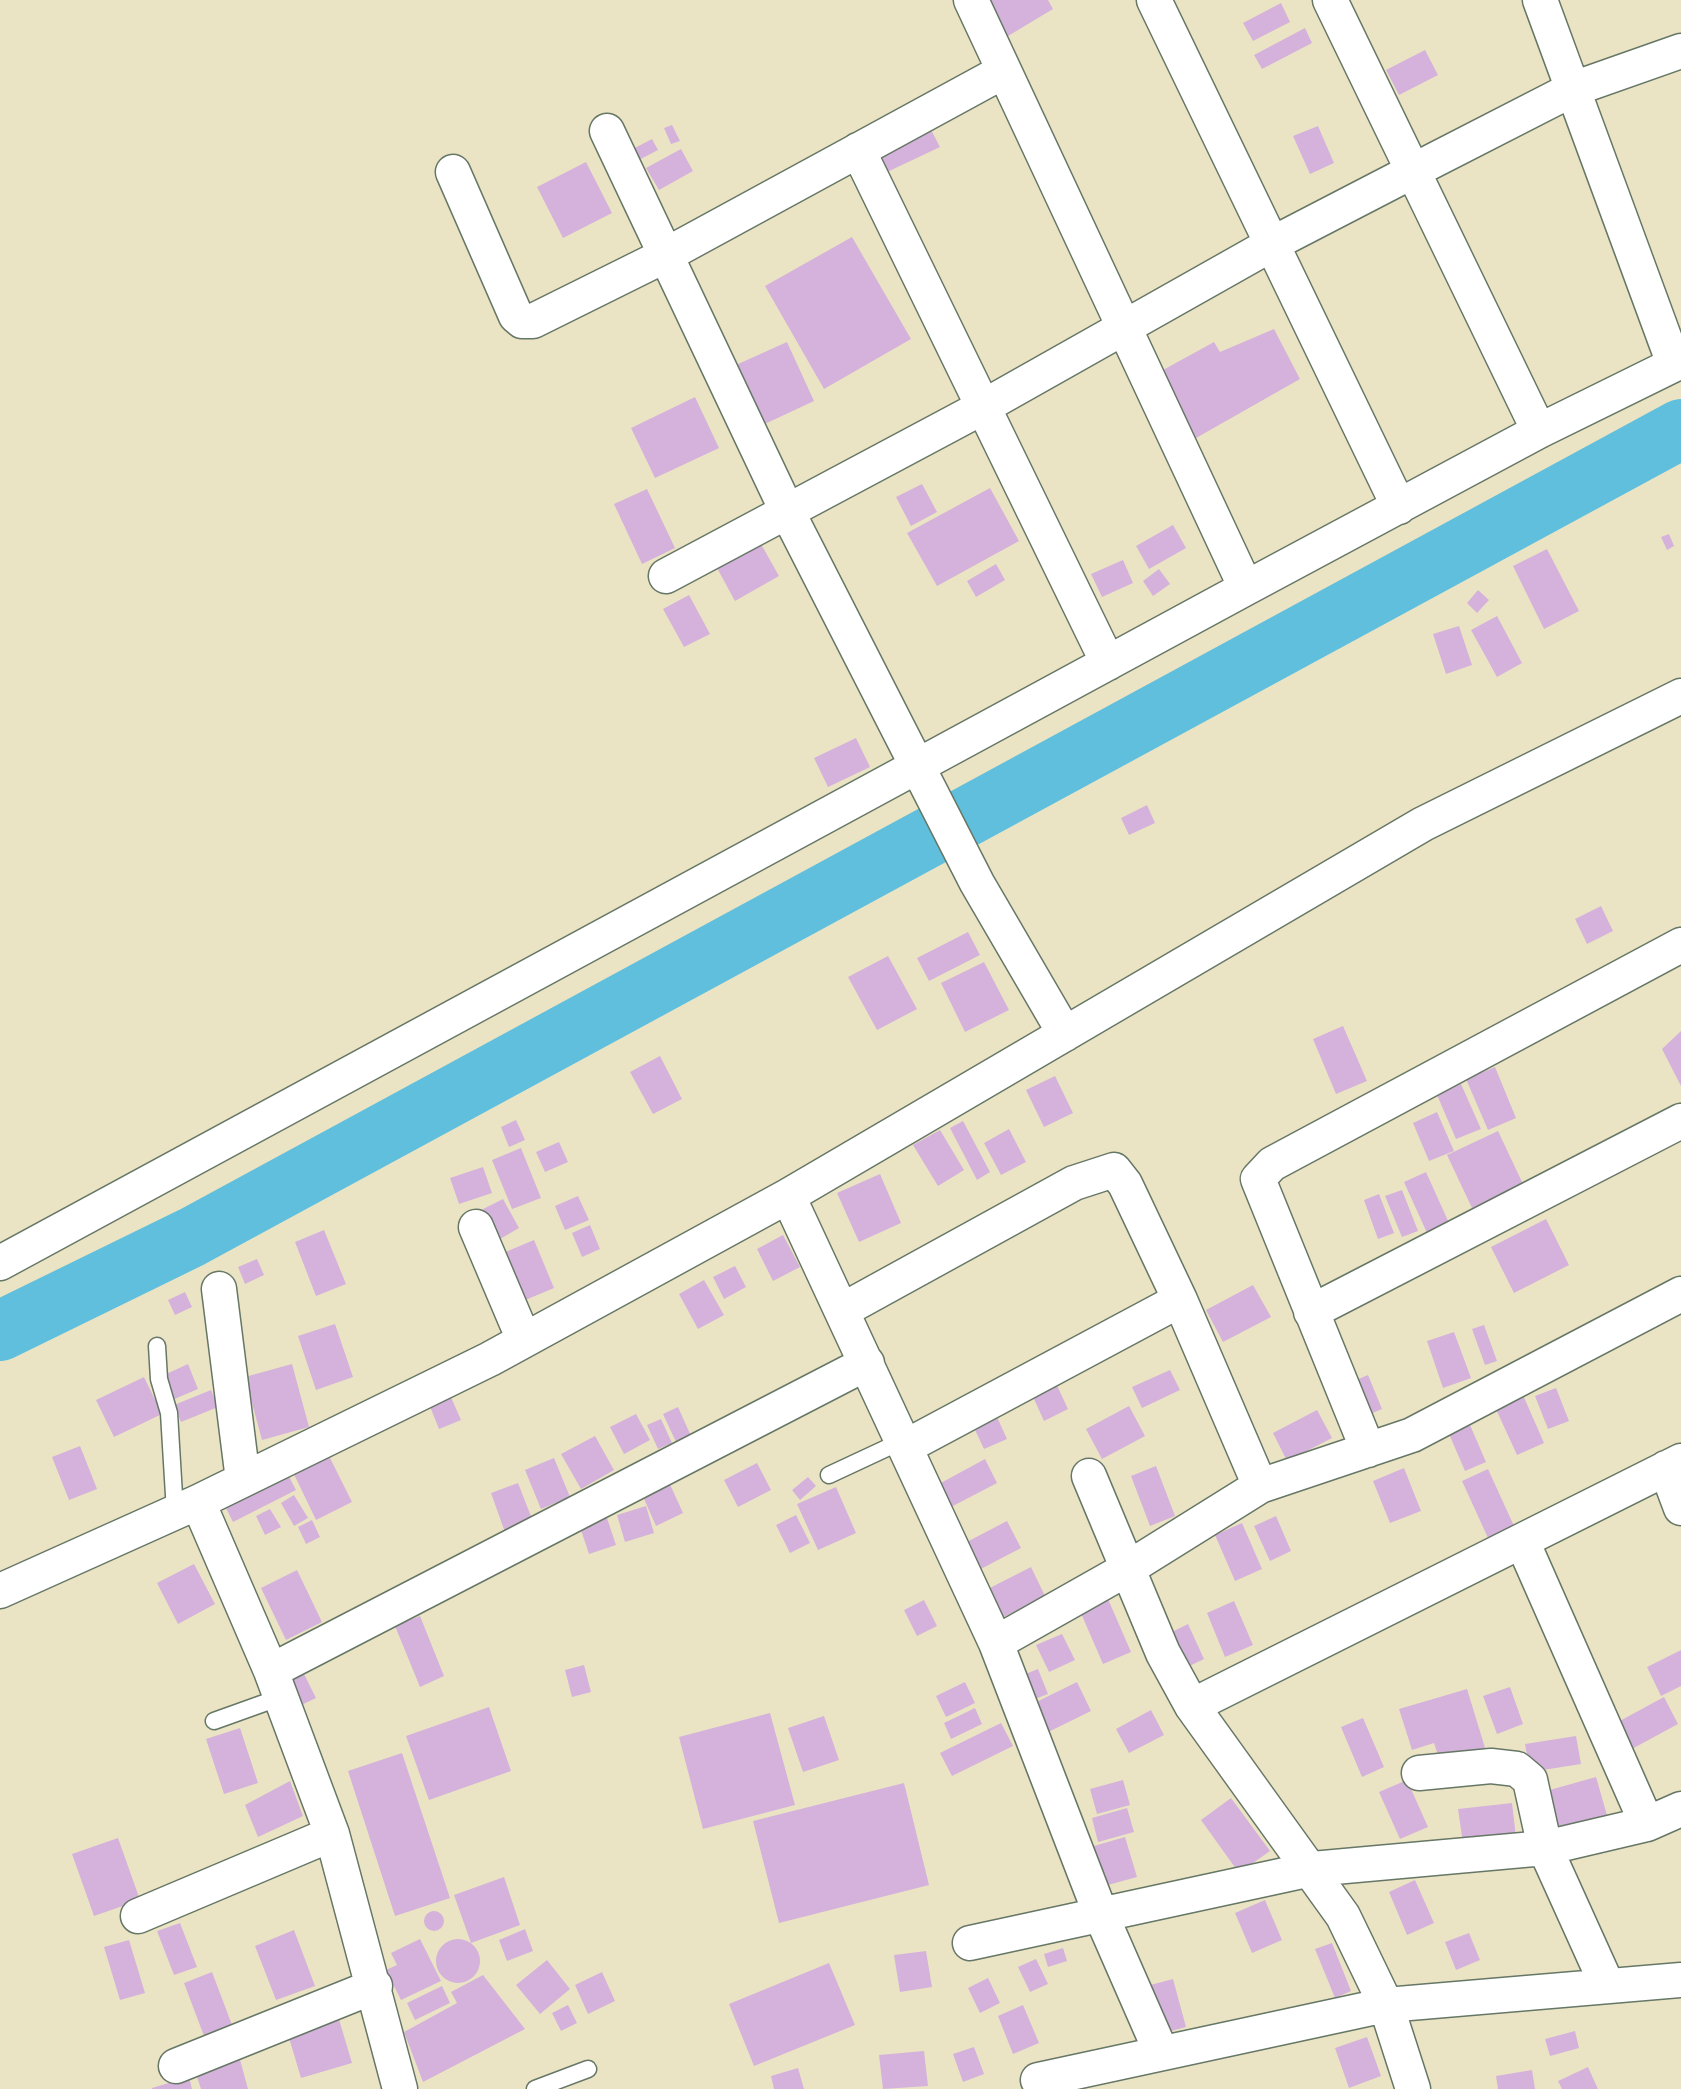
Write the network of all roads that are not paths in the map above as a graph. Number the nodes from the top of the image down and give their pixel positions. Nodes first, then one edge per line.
1 (971, 0) edge
2 (1154, 0) edge
3 (1330, 0) edge
4 (1540, 0) edge
5 (1681, 51) edge
6 (1004, 71) junction
7 (1573, 89) junction
8 (607, 131) dead end
9 (858, 150) junction
10 (1413, 171) junction
11 (453, 172) dead end
12 (1272, 244) junction
13 (666, 255) junction
14 (1123, 325) junction
15 (1677, 362) edge
16 (983, 407) junction
17 (1539, 431) junction
18 (1399, 507) junction
19 (788, 513) junction
20 (666, 576) dead end
21 (1246, 588) junction
22 (1108, 663) junction
23 (1681, 696) edge
24 (918, 767) junction
25 (1681, 945) edge
26 (1065, 1034) junction
27 (1681, 1121) edge
28 (788, 1196) junction
29 (476, 1227) dead end
30 (0, 1263) edge
31 (219, 1289) dead end
32 (1681, 1294) edge
33 (1180, 1300) junction
34 (843, 1310) junction
35 (1311, 1312) junction
36 (524, 1340) junction
37 (157, 1346) dead end
38 (867, 1363) junction
39 (906, 1443) junction
40 (1368, 1450) junction
41 (1673, 1465) edge
42 (829, 1475) dead end
43 (1089, 1476) dead end
44 (243, 1480) junction
45 (1260, 1486) junction
46 (186, 1507) junction
47 (1681, 1508) edge
48 (1522, 1541) junction
49 (1127, 1569) junction
50 (0, 1591) edge
51 (996, 1643) junction
52 (276, 1684) junction
53 (1192, 1706) junction
54 (214, 1721) dead end
55 (1419, 1773) dead end
56 (1681, 1809) edge
57 (1647, 1824) junction
58 (332, 1834) junction
59 (1545, 1848) junction
60 (1312, 1869) junction
61 (1101, 1915) junction
62 (138, 1916) dead end
63 (970, 1943) dead end
64 (1681, 1980) edge
65 (1607, 1985) junction
66 (375, 1986) junction
67 (1386, 2005) junction
68 (1161, 2052) junction
69 (176, 2066) dead end
70 (588, 2069) dead end
71 (1038, 2080) dead end
72 (400, 2089) edge
73 (535, 2089) edge
74 (1413, 2089) edge

1 - 6 street
2 - 12 street
3 - 10 street
4 - 7 street
5 - 7 street
6 - 9 street
6 - 14 street
7 - 10 street
7 - 15 street
8 - 13 street
9 - 13 street
9 - 16 street
10 - 12 street
10 - 17 street
11 - 13 street
12 - 14 street
12 - 18 street
13 - 19 street
14 - 16 street
14 - 21 street
15 - 17 street
16 - 19 street
16 - 22 street
17 - 18 street
18 - 21 street
19 - 20 street
19 - 24 street
21 - 22 street
22 - 24 street
23 - 26 street
24 - 26 street
24 - 30 street
25 - 35 street
26 - 28 street
27 - 35 street
28 - 34 street
28 - 36 street
29 - 36 street
31 - 44 street
32 - 40 street
33 - 34 street
33 - 39 street
33 - 45 street
34 - 38 street
35 - 40 street
36 - 44 street
37 - 46 lane
38 - 39 street
38 - 52 street
39 - 42 lane
39 - 51 street
40 - 45 street
41 - 47 street
41 - 48 street
43 - 49 street
44 - 46 street
45 - 49 street
46 - 50 street
46 - 52 street
48 - 53 street
48 - 57 street
49 - 51 street
49 - 53 street
51 - 61 street
52 - 54 lane
52 - 58 street
53 - 60 street
55 - 59 street
56 - 57 street
57 - 59 street
58 - 62 street
58 - 66 street
59 - 60 street
59 - 65 street
60 - 61 street
60 - 67 street
61 - 63 street
61 - 68 street
64 - 65 street
65 - 67 street
66 - 69 street
66 - 72 street
67 - 68 street
67 - 74 street
68 - 71 street
70 - 73 lane

